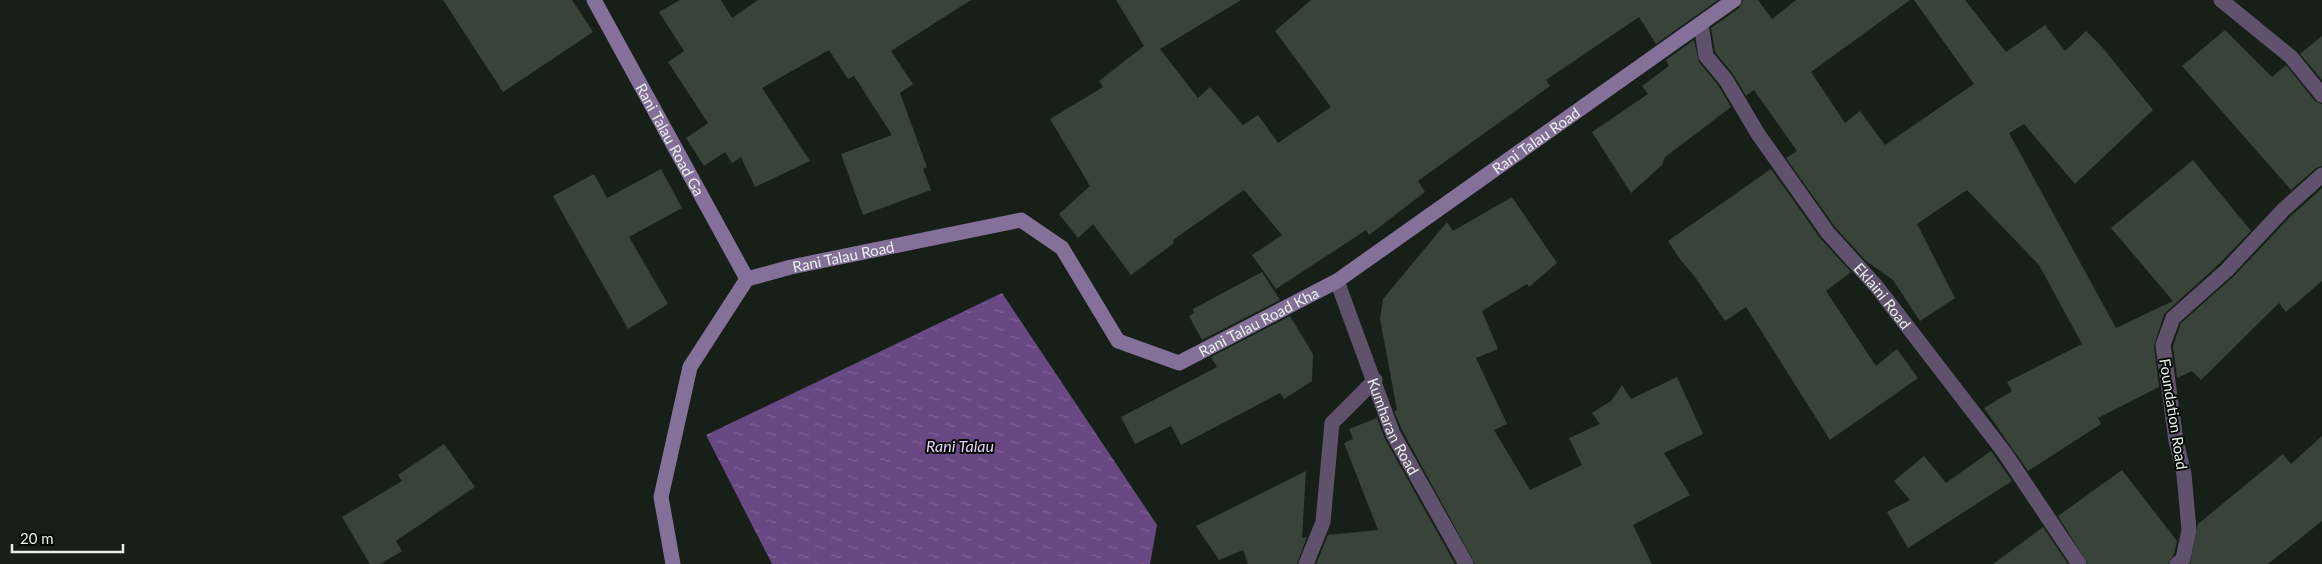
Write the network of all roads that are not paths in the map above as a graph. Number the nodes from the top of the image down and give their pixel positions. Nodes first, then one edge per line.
1 (594, 0) edge
2 (1734, 0) edge
3 (2221, 0) edge
4 (1701, 24) junction
5 (2322, 95) edge
6 (2322, 176) edge
7 (747, 279) junction
8 (1337, 281) junction
9 (1179, 363) joint
10 (1375, 380) junction
11 (673, 564) edge
12 (1306, 564) edge
13 (1466, 564) edge
14 (2078, 564) edge
15 (2177, 564) edge

1 - 7 main road, Rani Talau Road Ga
2 - 4 main road, Rani Talau Road
3 - 5 street
4 - 8 main road, Rani Talau Road
4 - 14 street, Eklaini Road
6 - 15 street, Foundation Road
7 - 9 main road, Rani Talau Road
7 - 11 main road
8 - 9 main road, Rani Talau Road Kha
8 - 10 street, Kumharan Road
10 - 12 street
10 - 13 street, Kumharan Road

